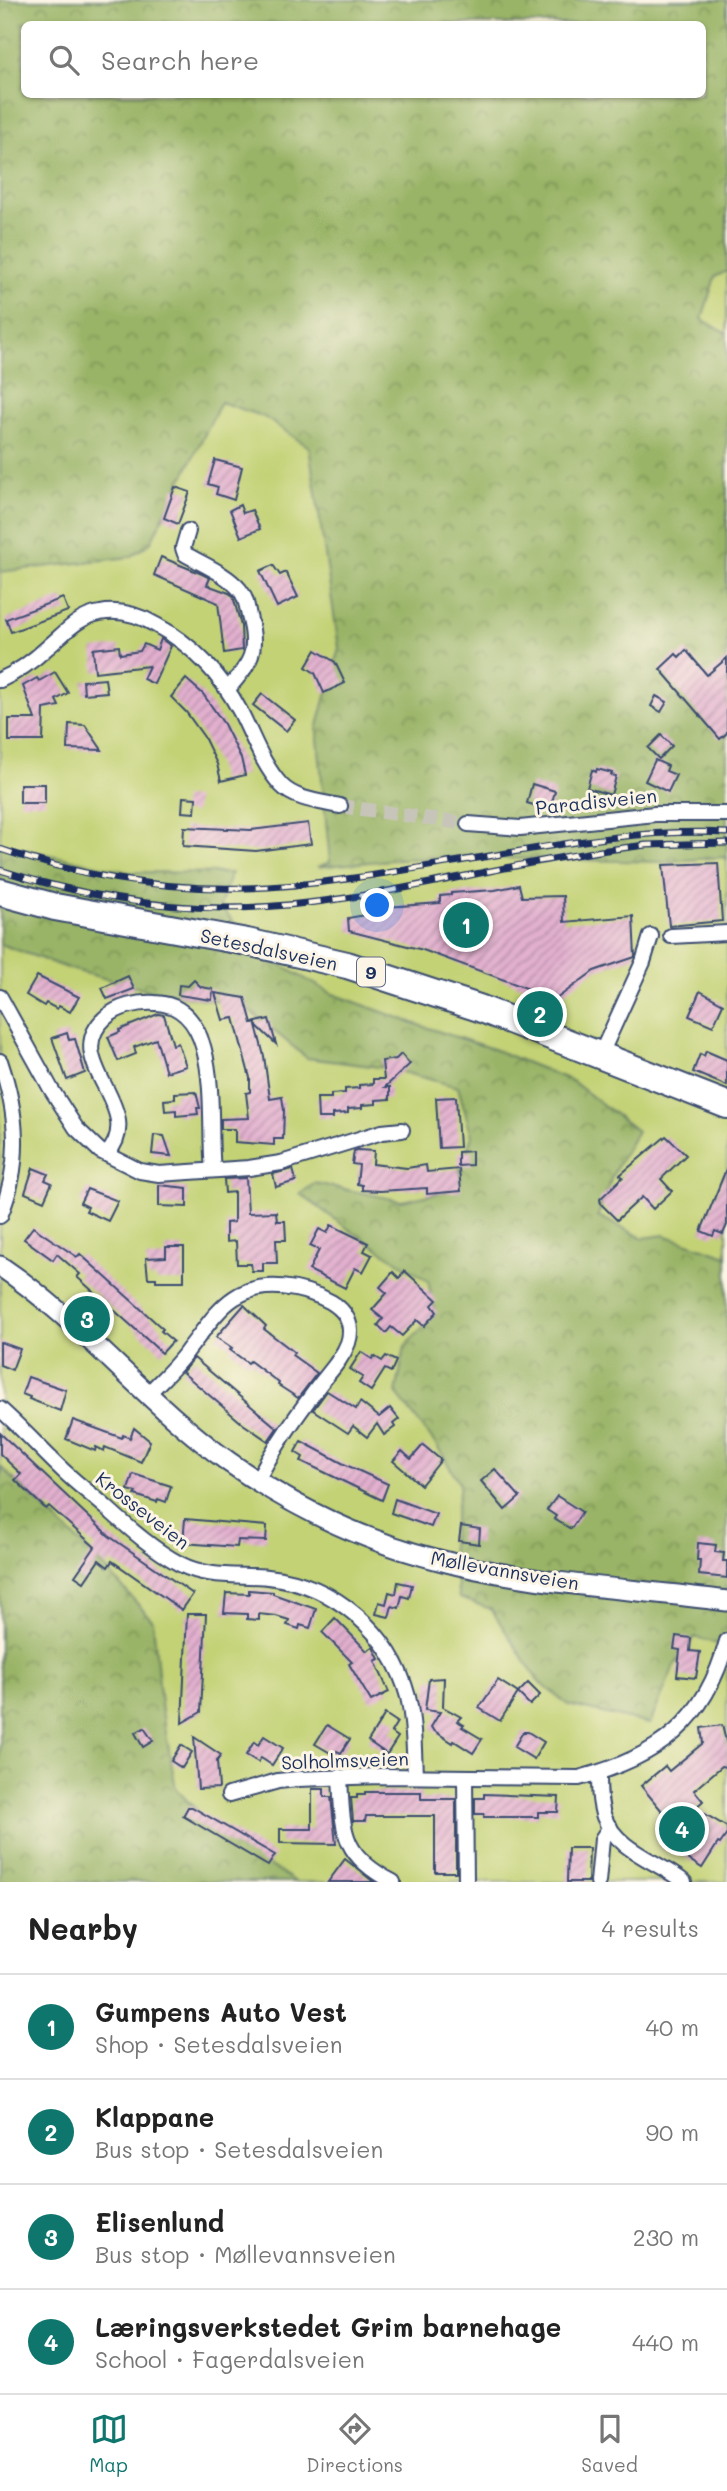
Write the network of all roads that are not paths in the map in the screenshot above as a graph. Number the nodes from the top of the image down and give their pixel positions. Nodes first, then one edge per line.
1 (188, 531) dead end
2 (0, 680) edge
3 (228, 689) junction
4 (340, 806) tunnel mouth
5 (727, 814) edge
6 (468, 824) tunnel mouth
7 (0, 892) edge
8 (727, 933) edge
9 (651, 936) dead end
10 (671, 936) dead end
11 (0, 997) edge
12 (600, 1056) junction
13 (0, 1061) edge
14 (727, 1105) edge
15 (402, 1130) dead end
16 (107, 1154) junction
17 (213, 1169) junction
18 (0, 1216) edge
19 (0, 1266) edge
20 (149, 1394) junction
21 (0, 1409) edge
22 (257, 1481) junction
23 (727, 1601) edge
24 (726, 1643) edge
25 (599, 1773) junction
26 (415, 1776) junction
27 (340, 1777) junction
28 (465, 1777) junction
29 (229, 1795) dead end
30 (610, 1827) junction
31 (393, 1882) edge
32 (466, 1882) edge
33 (598, 1882) edge
34 (684, 1882) edge

1 - 3 street
2 - 3 street
3 - 4 street
5 - 6 street, Paradisveien
7 - 12 highway, Setesdalsveien / 9
8 - 10 street
9 - 12 street
11 - 16 street
12 - 14 highway, Setesdalsveien / 9
13 - 18 street
15 - 17 street
16 - 17 street
16 - 17 street
19 - 20 main road, Møllevannsveien
20 - 22 main road, Møllevannsveien
20 - 22 street
21 - 26 street, Krosseveien
22 - 23 main road, Møllevannsveien
24 - 25 street, Solholmsveien
25 - 28 street, Solholmsveien
25 - 30 street
26 - 27 street, Solholmsveien
26 - 28 street, Solholmsveien
27 - 29 street, Solholmsveien
27 - 31 street
28 - 32 street
30 - 33 street
30 - 34 street

